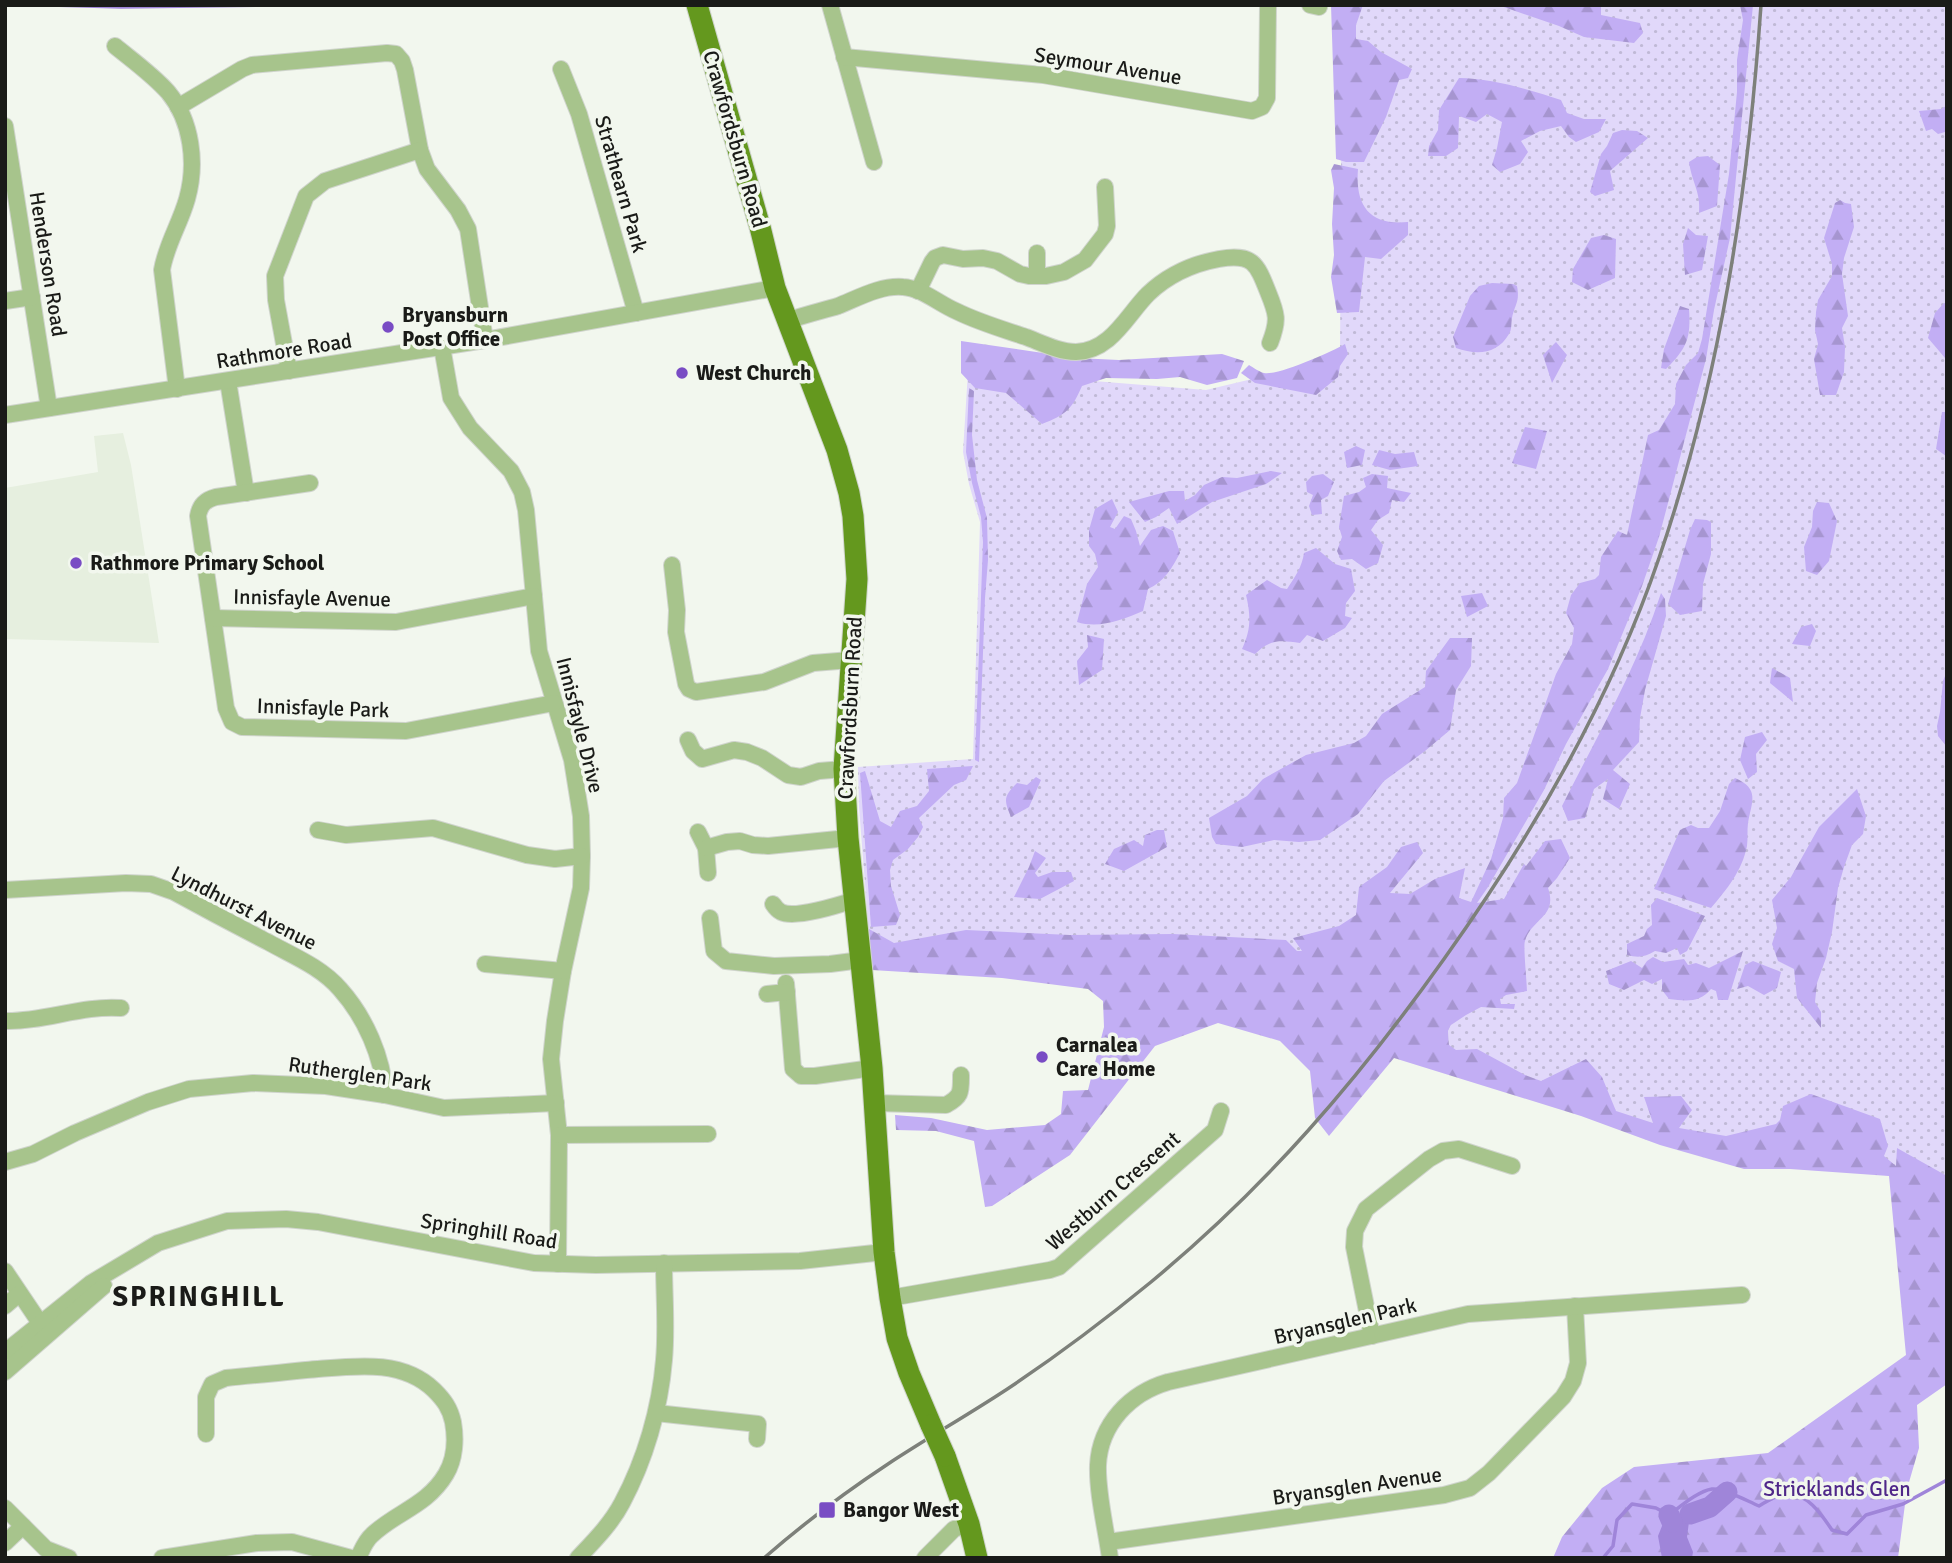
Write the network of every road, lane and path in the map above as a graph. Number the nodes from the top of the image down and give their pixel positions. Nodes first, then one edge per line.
1 (697, 5) edge
2 (830, 5) edge
3 (1268, 5) edge
4 (115, 46) dead end
5 (844, 57) junction
6 (561, 69) dead end
7 (178, 107) junction
8 (5, 126) edge
9 (420, 150) junction
10 (875, 162) dead end
11 (1105, 187) dead end
12 (1037, 253) dead end
13 (1037, 276) junction
14 (775, 288) junction
15 (918, 290) junction
16 (32, 297) junction
17 (5, 301) edge
18 (636, 313) junction
19 (787, 321) junction
20 (485, 340) junction
21 (1270, 342) dead end
22 (442, 347) junction
23 (289, 371) junction
24 (228, 381) junction
25 (177, 388) junction
26 (48, 408) junction
27 (5, 415) edge
28 (310, 483) dead end
29 (246, 493) junction
30 (673, 565) dead end
31 (534, 596) junction
32 (213, 618) junction
33 (851, 660) junction
34 (554, 703) junction
35 (688, 740) dead end
36 (844, 769) junction
37 (318, 830) dead end
38 (698, 832) dead end
39 (848, 838) junction
40 (706, 848) junction
41 (582, 856) junction
42 (708, 873) dead end
43 (5, 890) edge
44 (854, 900) junction
45 (773, 904) dead end
46 (710, 918) dead end
47 (861, 960) junction
48 (485, 964) dead end
49 (563, 971) junction
50 (767, 994) dead end
51 (121, 1008) dead end
52 (5, 1021) edge
53 (872, 1068) junction
54 (961, 1075) dead end
55 (385, 1095) junction
56 (556, 1103) junction
57 (875, 1103) junction
58 (1221, 1111) dead end
59 (559, 1135) junction
60 (708, 1135) dead end
61 (5, 1162) edge
62 (1512, 1166) dead end
63 (884, 1252) junction
64 (664, 1263) junction
65 (558, 1264) junction
66 (5, 1271) edge
67 (19, 1294) junction
68 (1742, 1295) dead end
69 (890, 1298) junction
70 (5, 1306) edge
71 (1575, 1306) junction
72 (44, 1329) junction
73 (1373, 1336) junction
74 (9, 1366) edge
75 (656, 1413) junction
76 (206, 1434) dead end
77 (757, 1439) dead end
78 (5, 1507) edge
79 (969, 1524) junction
80 (23, 1526) junction
81 (5, 1543) edge
82 (1109, 1550) edge
83 (69, 1558) edge
84 (162, 1558) edge
85 (351, 1558) edge
86 (358, 1558) edge
87 (578, 1558) edge
88 (925, 1558) edge
89 (977, 1558) edge

1 - 14 main road, Crawfordsburn Road
2 - 5 street
3 - 5 street, Seymour Avenue
4 - 7 street
5 - 10 street
6 - 18 street, Strathearn Park
7 - 9 street
7 - 25 street
8 - 16 street, Henderson Road
9 - 20 street
9 - 23 street
11 - 13 street
12 - 13 street
13 - 15 street
14 - 18 street, Rathmore Road
14 - 19 main road, Crawfordsburn Road
15 - 19 street
15 - 21 street
16 - 17 street
16 - 26 street, Henderson Road
18 - 20 street, Rathmore Road
19 - 33 main road, Crawfordsburn Road
20 - 22 street, Rathmore Road
22 - 23 street, Rathmore Road
22 - 31 street, Innisfayle Drive
23 - 24 street, Rathmore Road
24 - 25 street, Rathmore Road
24 - 29 street
25 - 26 street, Rathmore Road
26 - 27 street, Rathmore Road
28 - 29 street, Innisfayle Park
29 - 32 street, Innisfayle Park
30 - 33 street
31 - 32 street, Innisfayle Avenue
31 - 34 street, Innisfayle Drive
32 - 34 street, Innisfayle Park
33 - 36 main road, Crawfordsburn Road
34 - 41 street, Innisfayle Drive
35 - 36 street
36 - 39 main road, Crawfordsburn Road
37 - 41 street
38 - 40 street
39 - 40 street
39 - 44 main road, Crawfordsburn Road
40 - 42 street
41 - 49 street, Innisfayle Drive
43 - 55 street, Lyndhurst Avenue
44 - 45 street
44 - 47 main road, Crawfordsburn Road
46 - 47 street
47 - 53 main road, Crawfordsburn Road
48 - 49 street
49 - 56 street, Innisfayle Drive
50 - 53 street
51 - 52 street
53 - 57 main road, Crawfordsburn Road
54 - 57 street
55 - 56 street, Rutherglen Park
55 - 61 street, Rutherglen Park
56 - 59 street, Innisfayle Drive
57 - 63 main road, Crawfordsburn Road
58 - 69 street, Westburn Crescent
59 - 60 street
59 - 65 street, Innisfayle Drive
62 - 73 street
63 - 64 street, Springhill Road
63 - 69 main road, Crawfordsburn Road
64 - 65 street, Springhill Road
64 - 75 street
65 - 72 street, Springhill Road
66 - 67 street
67 - 70 street
67 - 72 street
68 - 71 street, Bryansglen Park
69 - 79 main road, Crawfordsburn Road, bridge
71 - 73 street, Bryansglen Park
71 - 82 street, Bryansglen Avenue
72 - 74 street, Springhill Road
73 - 82 street, Bryansglen Park
75 - 77 street
75 - 87 street
76 - 86 street
78 - 80 street
79 - 88 street
79 - 89 main road, Crawfordsburn Road
80 - 81 street
80 - 83 street
84 - 85 street

